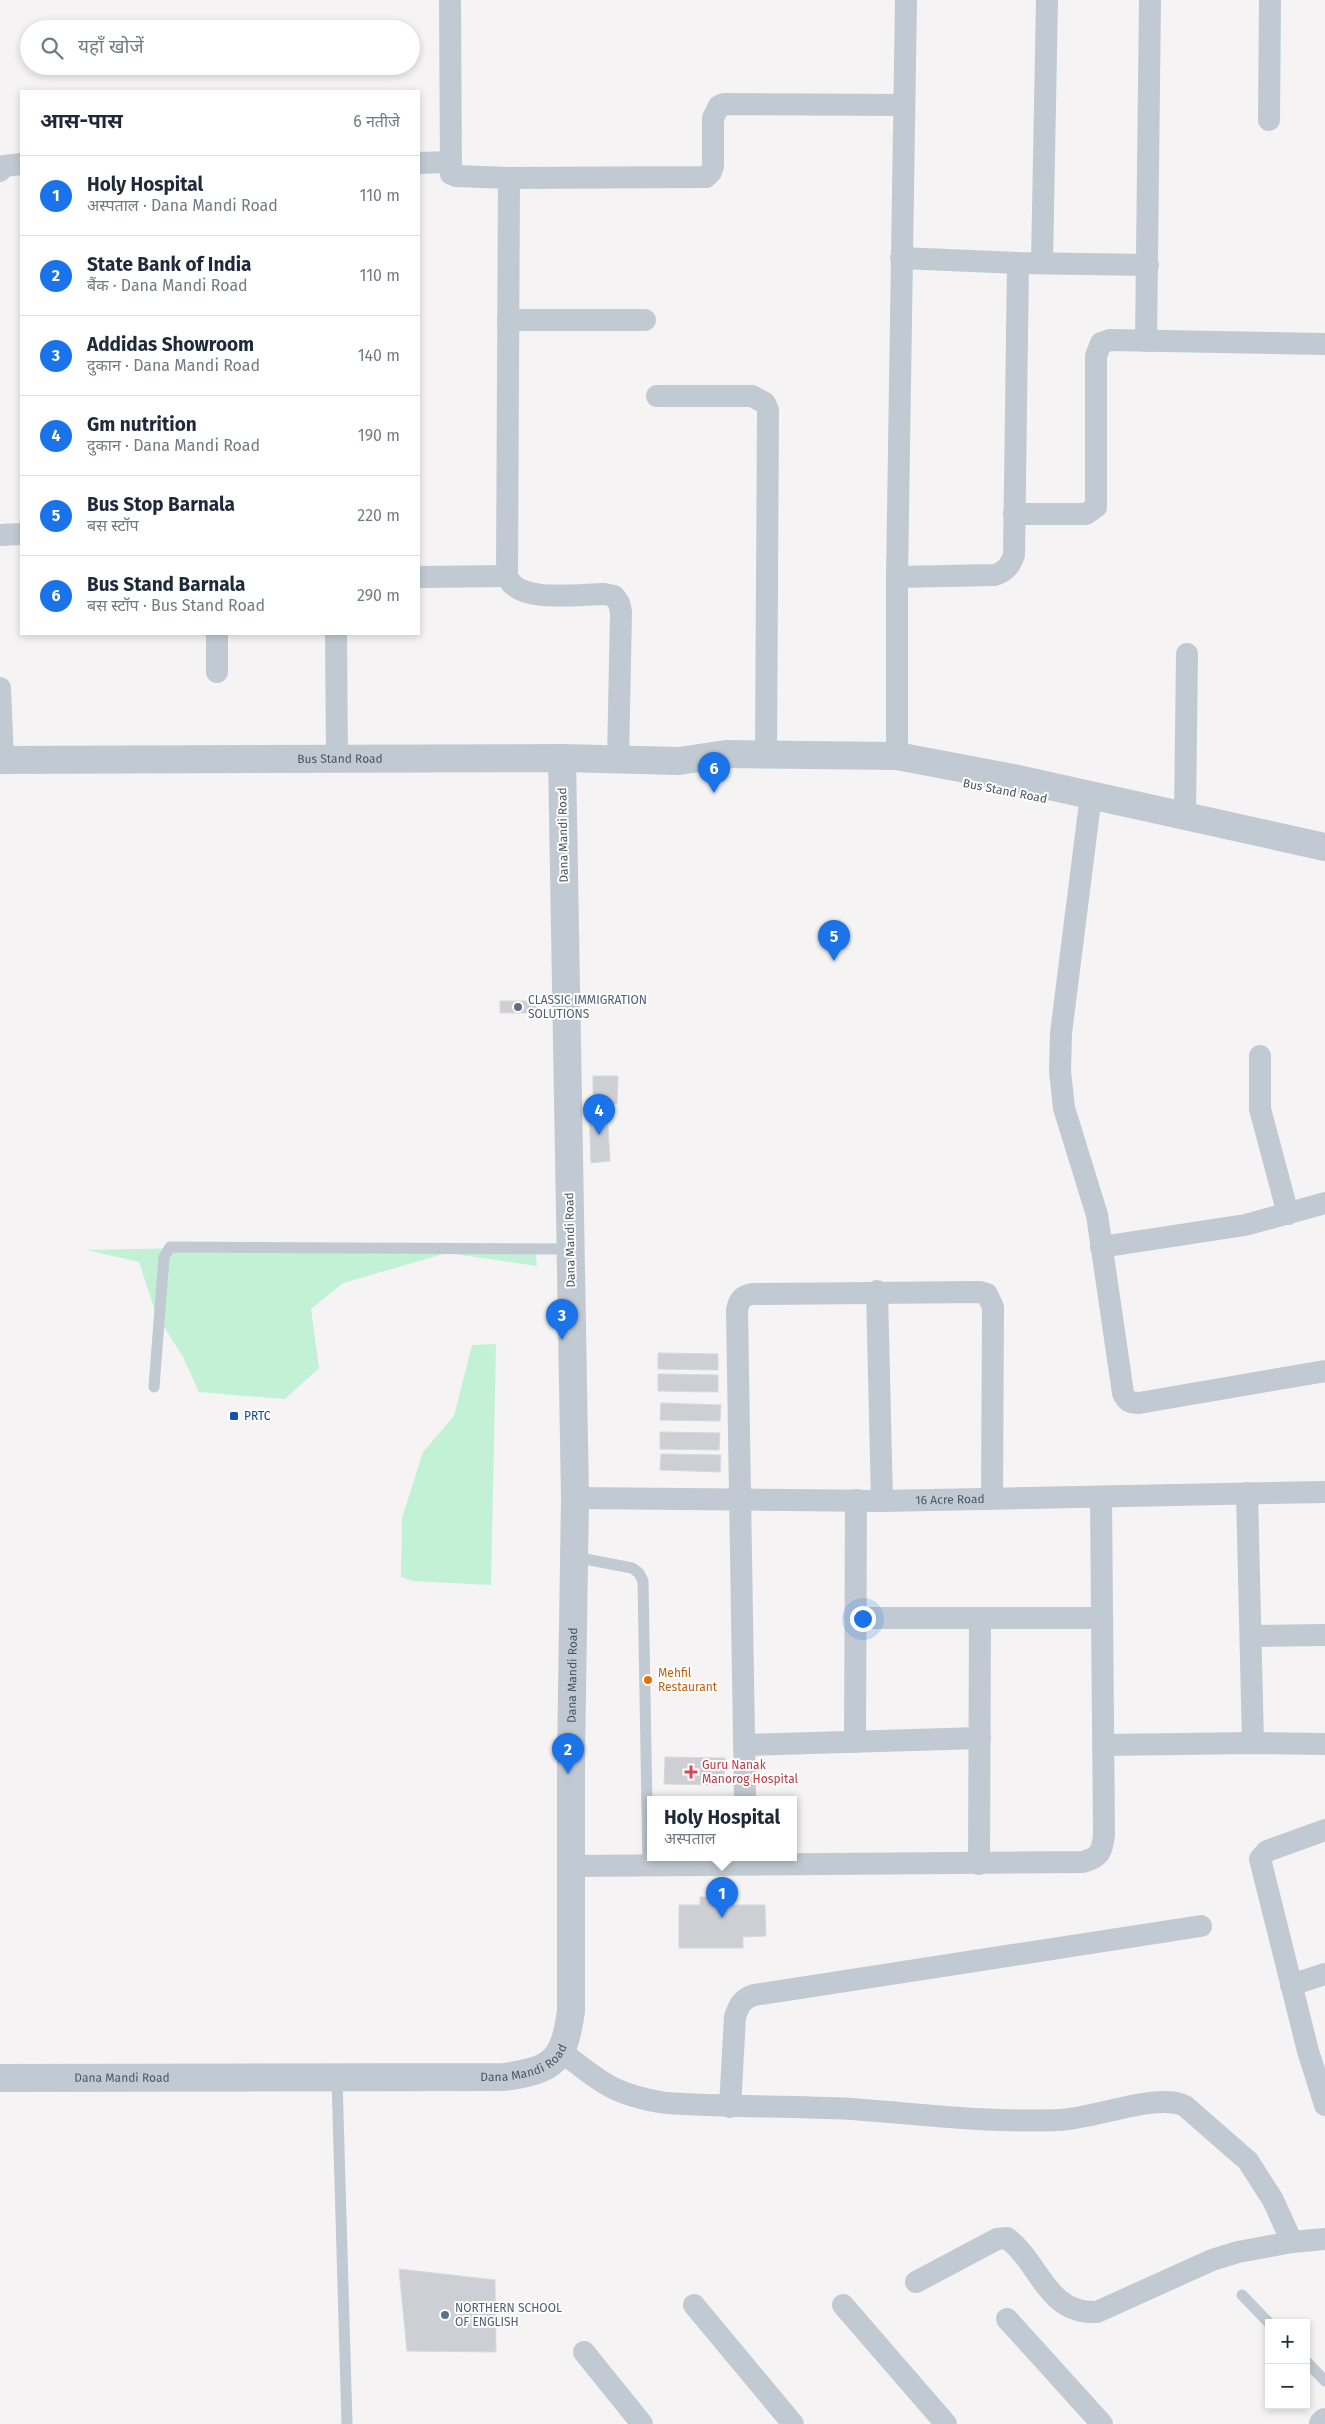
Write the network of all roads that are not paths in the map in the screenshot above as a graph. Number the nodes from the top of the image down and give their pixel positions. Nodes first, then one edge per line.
1 (450, 0) edge
2 (906, 0) edge
3 (1048, 0) edge
4 (1150, 0) edge
5 (1270, 0) edge
6 (903, 105) junction
7 (1269, 120) dead end
8 (450, 162) junction
9 (420, 163) edge
10 (20, 164) edge
11 (0, 171) edge
12 (508, 178) junction
13 (901, 258) junction
14 (1018, 263) junction
15 (1042, 263) junction
16 (1148, 265) junction
17 (508, 320) junction
18 (645, 320) dead end
19 (1146, 341) junction
20 (1325, 344) edge
21 (657, 396) dead end
22 (1014, 514) junction
23 (0, 534) edge
24 (20, 534) edge
25 (507, 576) junction
26 (420, 577) edge
27 (897, 578) junction
28 (217, 635) edge
29 (336, 635) edge
30 (1187, 654) dead end
31 (217, 672) dead end
32 (0, 688) edge
33 (766, 754) junction
34 (897, 756) junction
35 (562, 758) junction
36 (336, 759) junction
37 (618, 759) junction
38 (1, 760) edge
39 (679, 760) junction
40 (1090, 802) junction
41 (1185, 815) junction
42 (1325, 847) edge
43 (1325, 864) edge
44 (1260, 1056) dead end
45 (1325, 1203) edge
46 (1288, 1214) junction
47 (1101, 1247) junction
48 (570, 1249) junction
49 (877, 1291) junction
50 (1325, 1371) edge
51 (154, 1387) dead end
52 (1325, 1492) edge
53 (1247, 1493) junction
54 (1101, 1497) junction
55 (575, 1498) junction
56 (740, 1498) junction
57 (992, 1499) junction
58 (856, 1500) junction
59 (882, 1501) junction
60 (575, 1557) junction
61 (855, 1618) junction
62 (980, 1618) junction
63 (1102, 1618) junction
64 (1325, 1635) edge
65 (1250, 1636) junction
66 (980, 1738) junction
67 (855, 1742) junction
68 (1253, 1742) junction
69 (1325, 1744) edge
70 (744, 1746) junction
71 (1103, 1746) junction
72 (745, 1796) edge
73 (647, 1809) edge
74 (1325, 1830) edge
75 (648, 1861) edge
76 (730, 1861) edge
77 (797, 1861) edge
78 (979, 1864) junction
79 (570, 1866) junction
80 (648, 1866) junction
81 (1201, 1926) dead end
82 (1325, 1974) edge
83 (1291, 1985) junction
84 (1316, 2049) edge
85 (562, 2052) junction
86 (0, 2078) edge
87 (337, 2079) junction
88 (1325, 2105) edge
89 (730, 2107) junction
90 (1325, 2239) edge
91 (1292, 2242) junction
92 (916, 2282) dead end
93 (1242, 2295) dead end
94 (694, 2305) dead end
95 (844, 2305) dead end
96 (1007, 2319) dead end
97 (1265, 2319) edge
98 (584, 2352) dead end
99 (1309, 2364) edge
100 (1325, 2381) edge
101 (347, 2424) edge
102 (642, 2424) edge
103 (793, 2424) edge
104 (946, 2424) edge
105 (1102, 2424) edge

1 - 8 street
2 - 6 street
3 - 15 street
4 - 16 street
5 - 7 street
6 - 12 street
6 - 13 street
8 - 9 street
8 - 12 street
10 - 11 street
12 - 17 street
13 - 14 street
13 - 27 street
14 - 15 street
14 - 22 street
15 - 16 street
16 - 19 street
17 - 18 street
17 - 25 street
19 - 20 street
19 - 22 street
21 - 33 street
22 - 27 street
23 - 24 street
25 - 26 street
25 - 37 street
27 - 34 street
28 - 31 street
29 - 36 street
30 - 41 street
32 - 38 street
33 - 34 street, Bus Stand Road
33 - 39 street, Bus Stand Road
34 - 40 street, Bus Stand Road
35 - 36 street, Bus Stand Road
35 - 37 street, Bus Stand Road
35 - 48 street, Dana Mandi Road
36 - 38 street, Bus Stand Road
37 - 39 street, Bus Stand Road
39 - 40 street, Bus Stand Road
40 - 41 street, Bus Stand Road
40 - 43 street, Bus Stand Road
40 - 47 street
41 - 42 street, Bus Stand Road
44 - 46 street
45 - 46 street
46 - 47 street
47 - 50 street
48 - 51 lane
48 - 55 street, Dana Mandi Road
49 - 56 street
49 - 57 street
49 - 59 street
52 - 53 street, 16 Acre Road
53 - 54 street, 16 Acre Road
53 - 65 street
54 - 57 street, 16 Acre Road
54 - 63 street
55 - 56 street, 16 Acre Road
55 - 60 street, Dana Mandi Road
56 - 58 street, 16 Acre Road
56 - 70 street
57 - 59 street, 16 Acre Road
58 - 59 street, 16 Acre Road
58 - 61 street
60 - 73 lane
60 - 79 street, Dana Mandi Road
61 - 62 street
61 - 67 street
62 - 63 street
62 - 66 street
63 - 71 street
64 - 65 street
65 - 68 street
66 - 67 street
66 - 78 street
67 - 70 street
68 - 69 street
68 - 71 street
70 - 72 street
71 - 78 street
74 - 83 street
75 - 80 lane
76 - 80 street
77 - 78 street
79 - 80 street
79 - 85 street, Dana Mandi Road
81 - 89 street
82 - 83 street
83 - 84 street
84 - 88 street
85 - 87 street, Dana Mandi Road
85 - 89 street
86 - 87 street, Dana Mandi Road
87 - 101 lane
89 - 91 street
90 - 91 street
91 - 92 street
93 - 97 lane
94 - 103 street
95 - 104 street
96 - 105 street
98 - 102 street
99 - 100 lane

